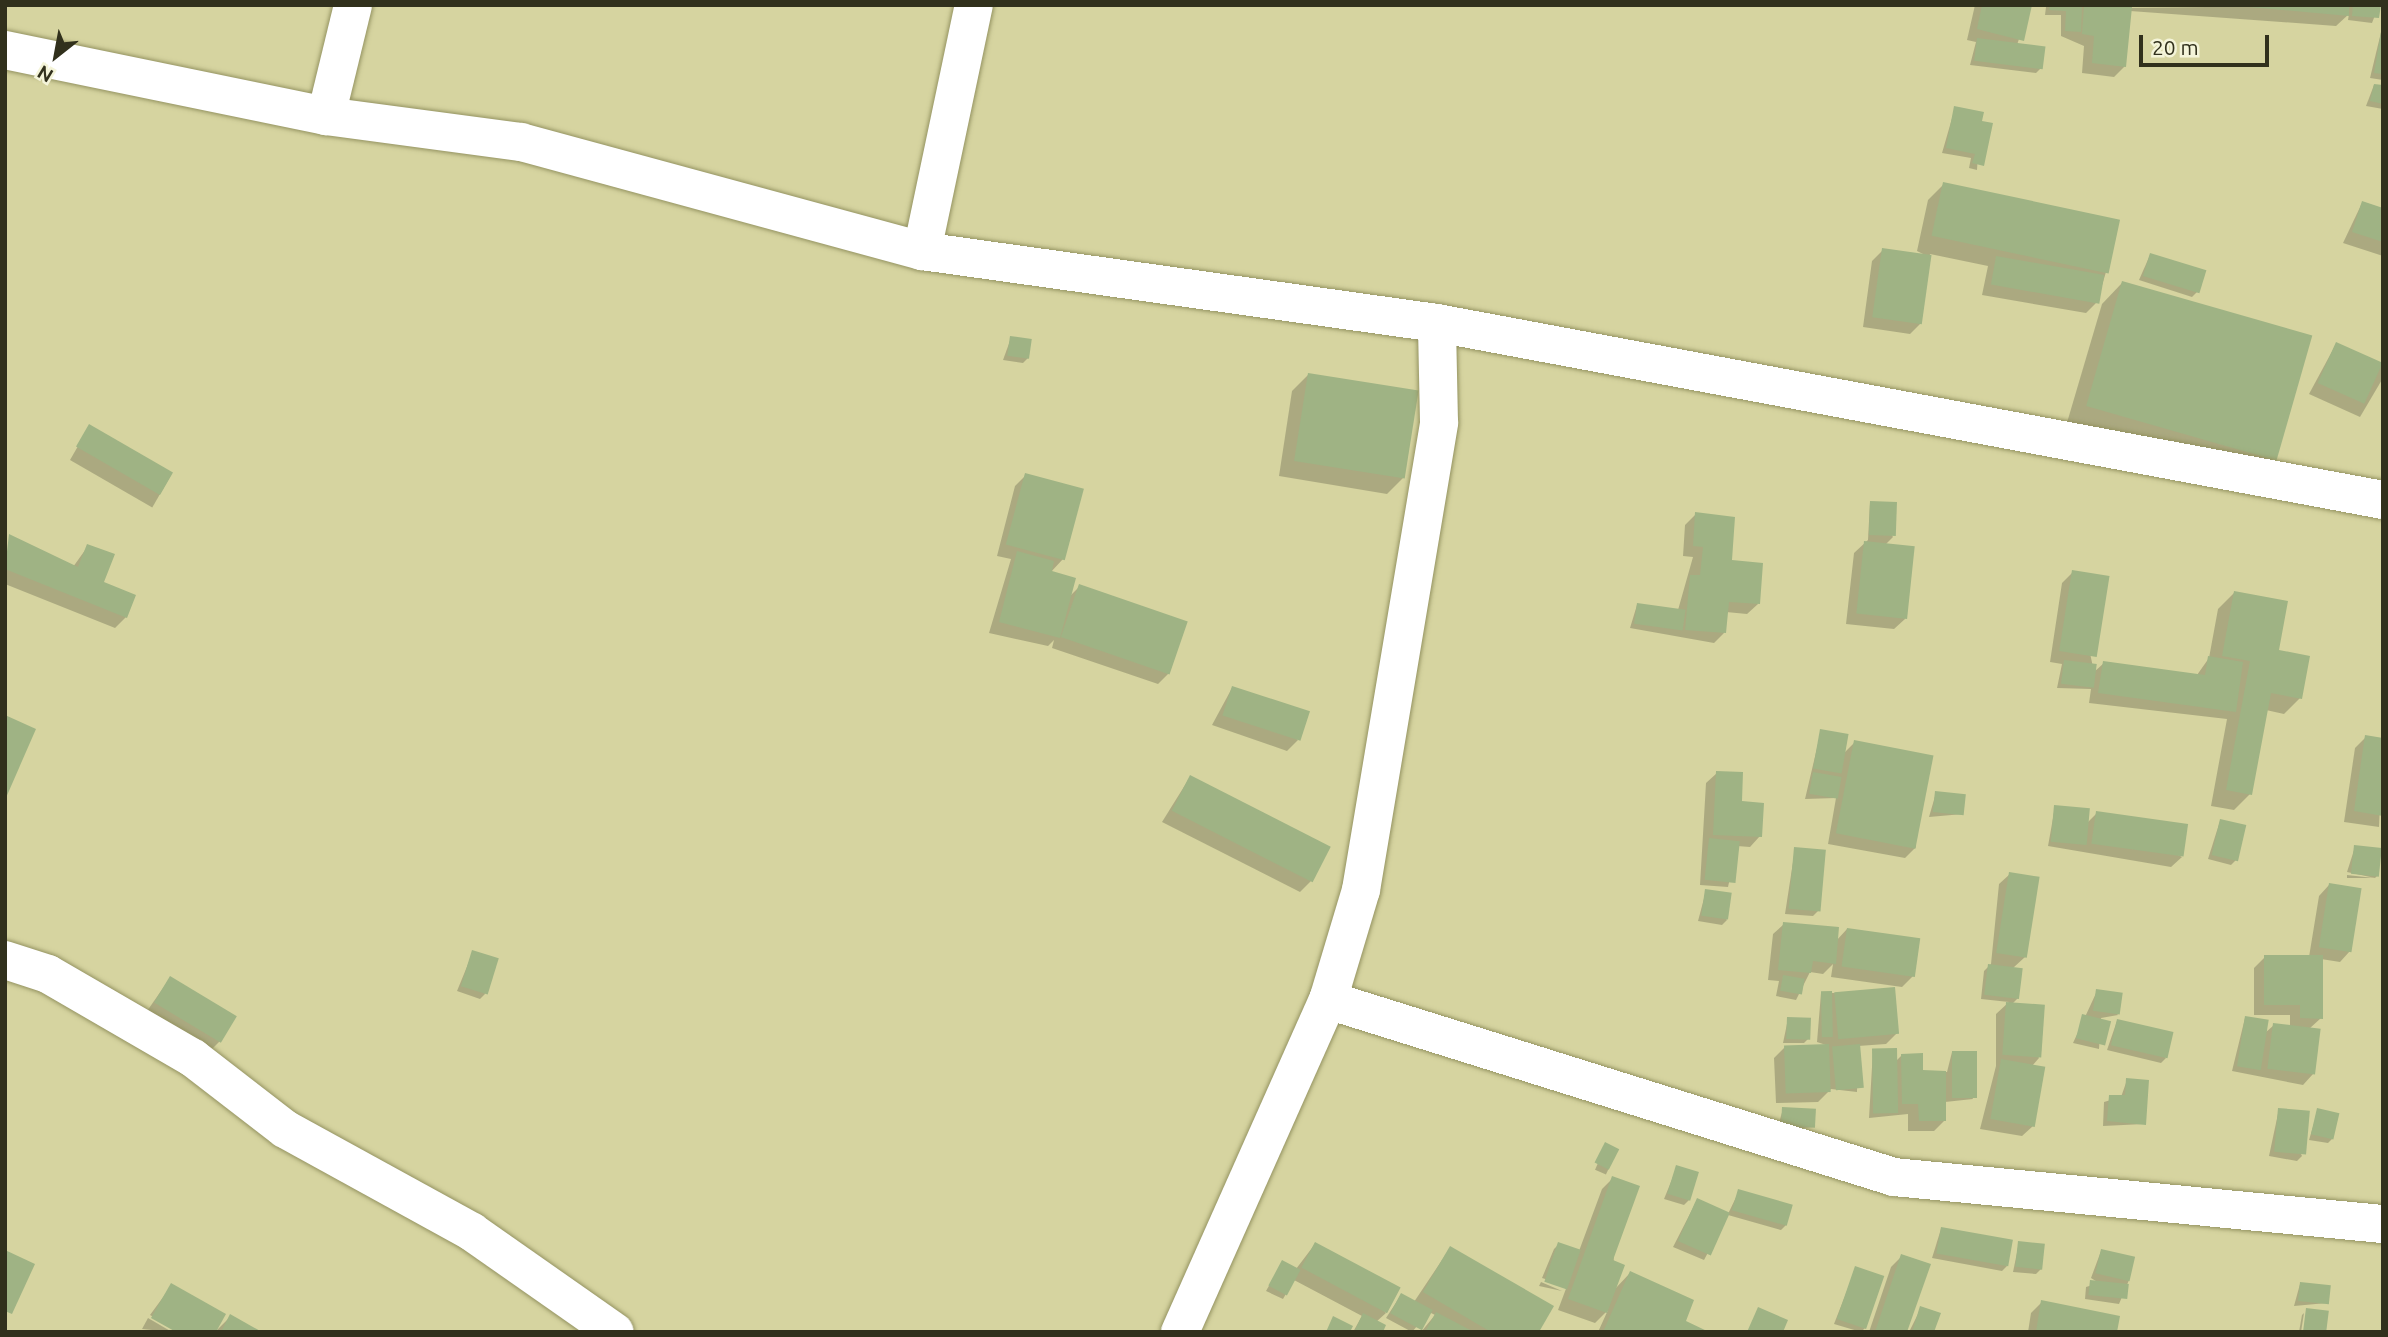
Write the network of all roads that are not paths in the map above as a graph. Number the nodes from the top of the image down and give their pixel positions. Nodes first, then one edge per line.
1 (353, 5) edge
2 (974, 5) edge
3 (5, 50) edge
4 (326, 116) junction
5 (922, 251) junction
6 (1437, 323) junction
7 (2383, 500) edge
8 (5, 960) edge
9 (1328, 1000) junction
10 (2383, 1223) edge
11 (615, 1332) edge
12 (1180, 1332) edge

1 - 4 street
2 - 5 street
3 - 4 street
4 - 5 street
5 - 6 street
6 - 7 street
6 - 9 street
8 - 11 street
9 - 10 street
9 - 12 street

